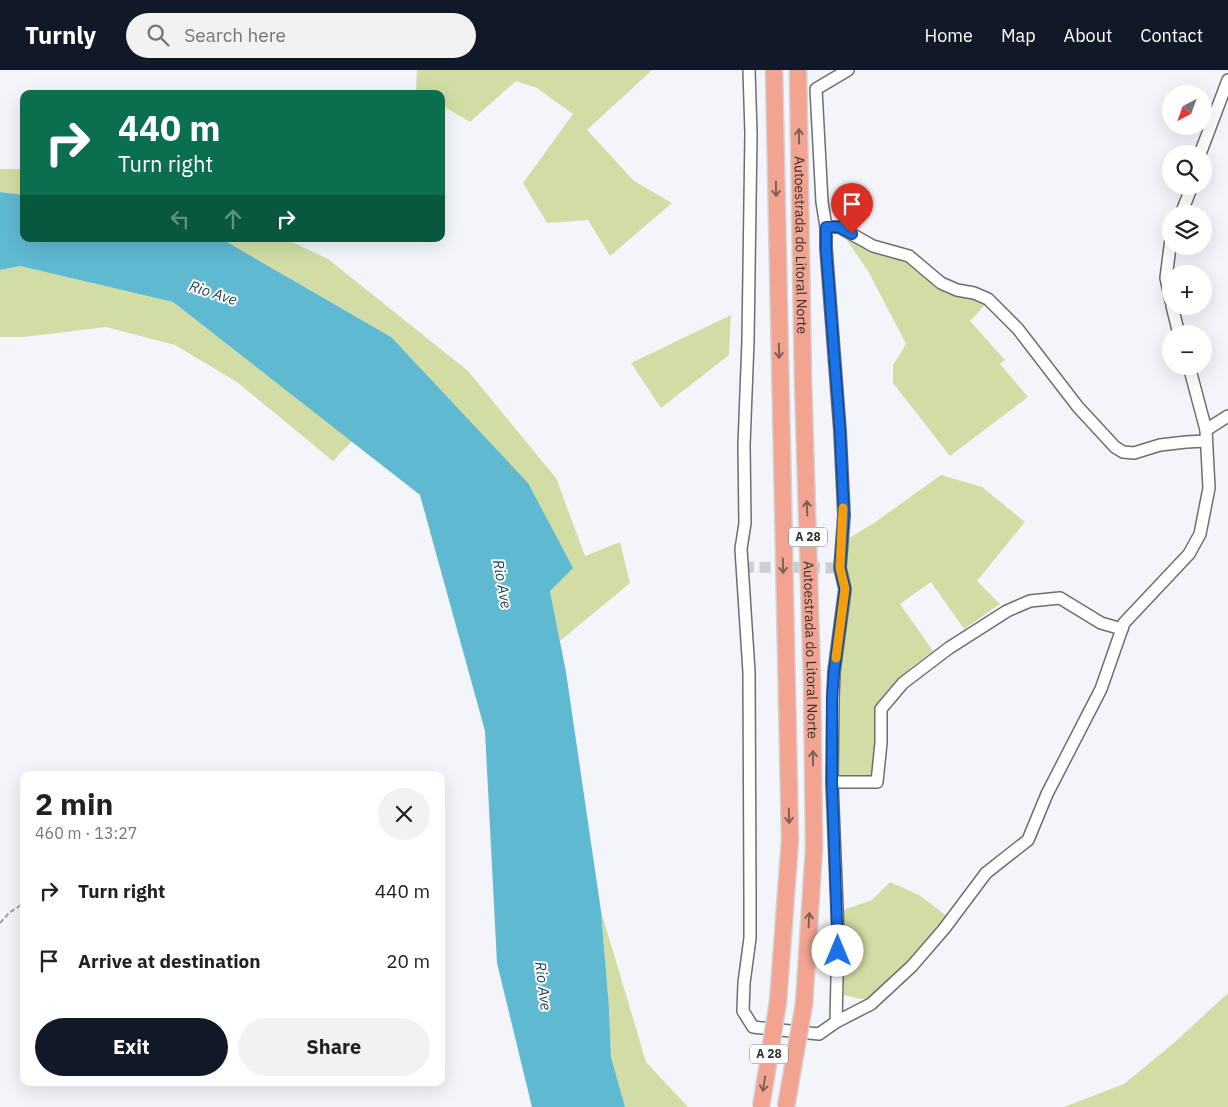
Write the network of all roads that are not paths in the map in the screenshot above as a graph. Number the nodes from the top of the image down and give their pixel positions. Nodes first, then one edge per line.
1 (749, 70) edge
2 (774, 70) edge
3 (798, 70) edge
4 (848, 70) edge
5 (1228, 80) edge
6 (1203, 145) edge
7 (826, 227) junction
8 (1191, 375) edge
9 (1228, 416) edge
10 (1206, 436) junction
11 (1122, 629) junction
12 (832, 782) junction
13 (836, 1022) junction
14 (761, 1107) edge
15 (786, 1107) edge

1 - 13 street
2 -> 14 highway, Autoestrada do Litoral Norte / A 28, bridge
15 -> 3 highway, Autoestrada do Litoral Norte / A 28, bridge
4 - 7 street
5 - 6 street
7 - 10 street
7 - 12 street
8 - 10 street
9 - 10 street
10 - 11 street
11 - 12 street
11 - 13 street
12 - 13 street

